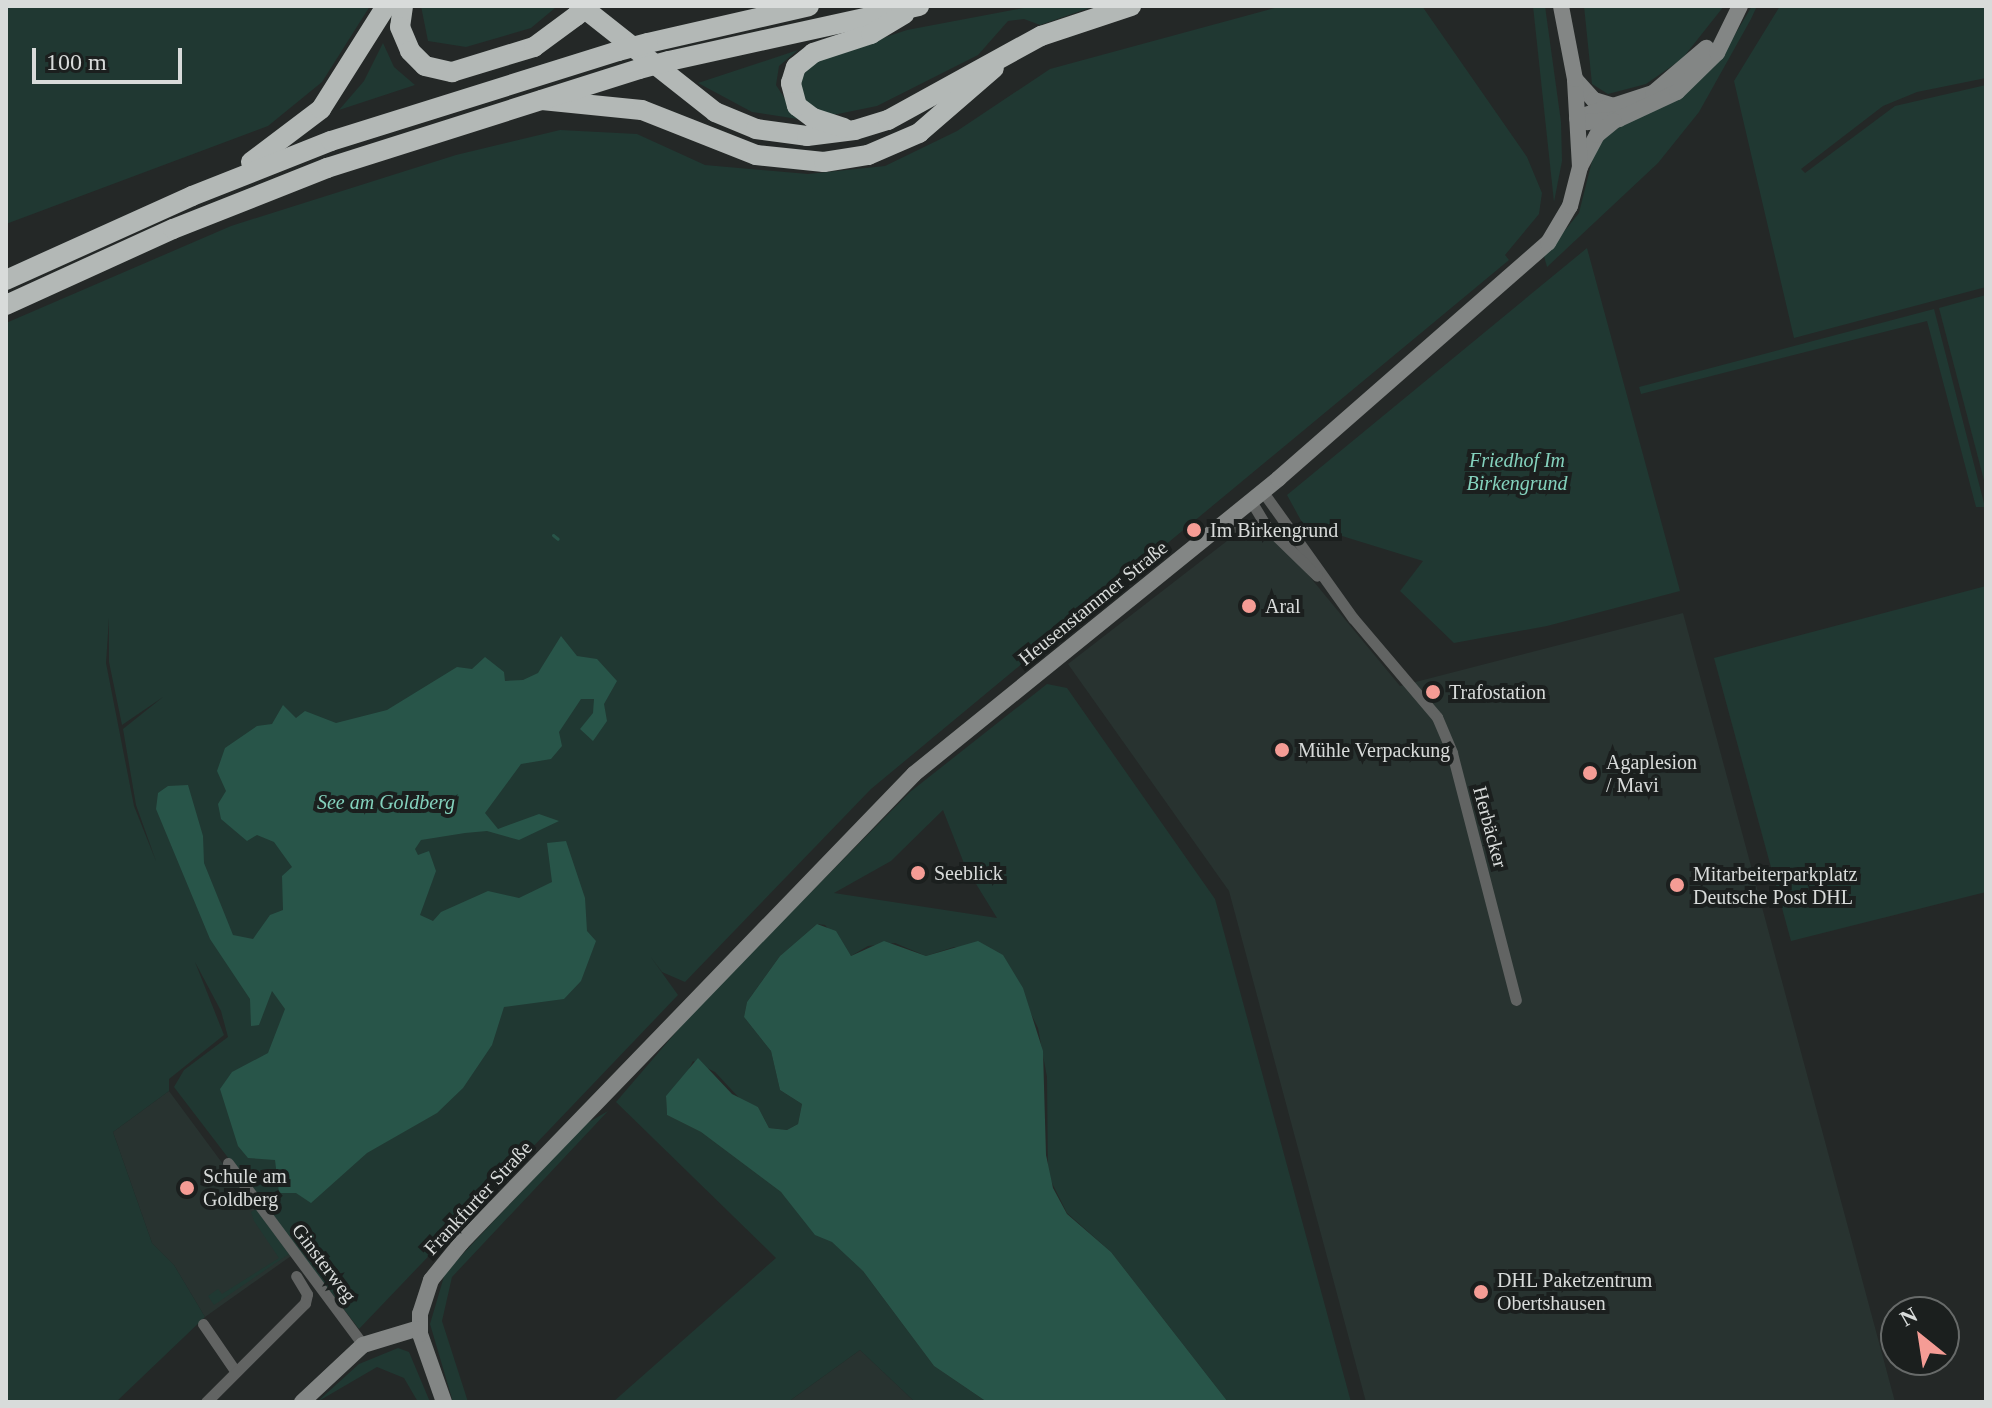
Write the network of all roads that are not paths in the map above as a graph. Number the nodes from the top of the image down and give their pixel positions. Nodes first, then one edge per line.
1 (386, 6) edge
2 (403, 6) edge
3 (809, 6) edge
4 (917, 6) edge
5 (1131, 6) edge
6 (1561, 6) edge
7 (1567, 6) edge
8 (582, 9) edge
9 (1736, 13) edge
10 (1568, 34) junction
11 (1015, 49) junction
12 (1575, 79) junction
13 (535, 99) junction
14 (1620, 112) junction
15 (1577, 118) junction
16 (855, 130) junction
17 (1580, 167) junction
18 (192, 196) junction
19 (6, 280) edge
20 (6, 305) edge
21 (1257, 496) junction
22 (1266, 526) junction
23 (1216, 530) junction
24 (1325, 580) junction
25 (1516, 1000) dead end
26 (689, 1005) joint
27 (228, 1163) dead end
28 (296, 1276) dead end
29 (203, 1324) dead end
30 (419, 1328) junction
31 (363, 1345) junction
32 (236, 1372) junction
33 (206, 1402) edge
34 (302, 1402) edge
35 (444, 1402) edge

1 - 18 highway
2 - 8 highway
3 - 18 highway, bridge
4 - 13 highway, bridge
4 - 16 highway
5 - 11 highway
6 - 10 main road
7 - 10 main road
8 - 16 highway
9 - 14 main road
10 - 12 main road, Heusenstammer Straße
11 - 13 highway
11 - 16 highway
12 - 14 main road
12 - 15 main road, Heusenstammer Straße
13 - 20 highway
14 - 15 main road
14 - 17 main road
15 - 17 main road, Heusenstammer Straße
17 - 21 main road, Heusenstammer Straße
18 - 19 highway
21 - 22 street
21 - 23 main road, Heusenstammer Straße
21 - 24 street
22 - 23 street
22 - 24 street
23 - 26 main road, Heusenstammer Straße
24 - 25 street, Herbäcker
26 - 30 main road, Frankfurter Straße
27 - 31 street, Ginsterweg
28 - 32 street
29 - 32 street
30 - 31 main road
30 - 35 main road
31 - 34 main road
32 - 33 street

